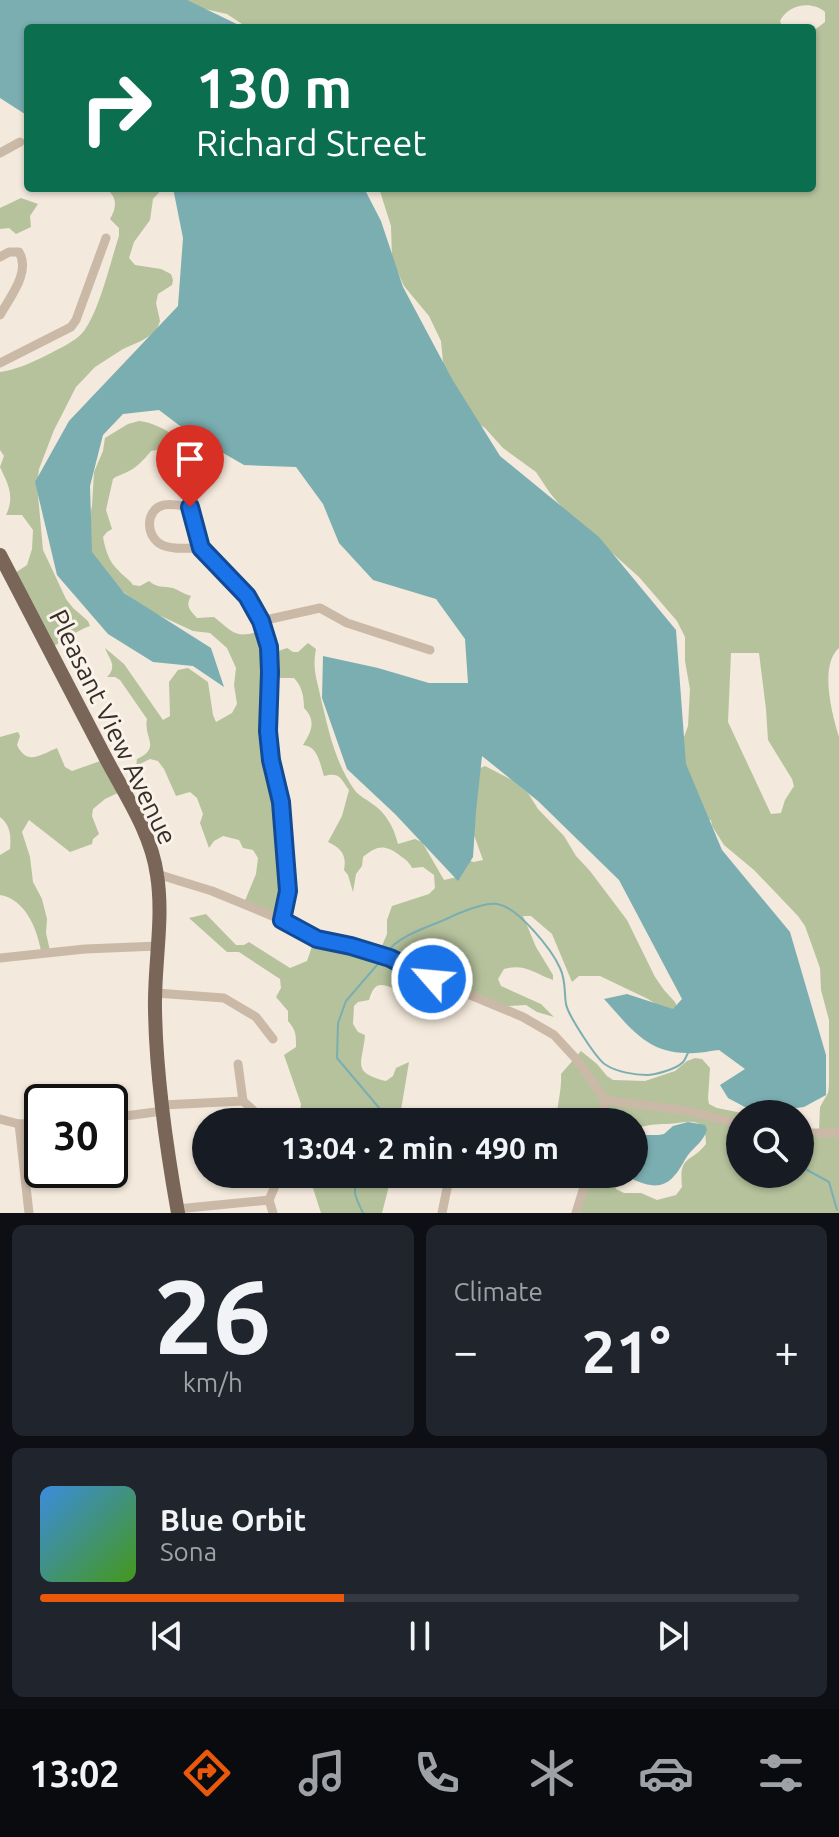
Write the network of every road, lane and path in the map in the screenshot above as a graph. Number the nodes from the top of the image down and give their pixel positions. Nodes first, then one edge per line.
1 (20, 142) dead end
2 (0, 153) edge
3 (106, 238) dead end
4 (0, 257) edge
5 (0, 315) edge
6 (0, 363) edge
7 (201, 548) junction
8 (0, 555) edge
9 (261, 621) junction
10 (430, 650) dead end
11 (157, 874) junction
12 (282, 920) junction
13 (158, 946) junction
14 (0, 958) edge
15 (156, 993) junction
16 (273, 1039) dead end
17 (238, 1064) dead end
18 (605, 1100) junction
19 (243, 1101) junction
20 (163, 1108) junction
21 (251, 1108) edge
22 (603, 1108) edge
23 (128, 1115) edge
24 (0, 1119) edge
25 (726, 1120) edge
26 (19, 1124) junction
27 (24, 1124) edge
28 (814, 1133) edge
29 (839, 1133) edge
30 (274, 1188) edge
31 (447, 1188) edge
32 (584, 1188) edge
33 (269, 1200) junction
34 (178, 1211) edge
35 (29, 1213) edge
36 (273, 1213) edge
37 (442, 1213) edge
38 (576, 1213) edge

1 - 2 street
3 - 6 street
4 - 5 street
7 - 7 street
7 - 9 street
8 - 11 main road, Pleasant View Avenue
9 - 10 street
9 - 12 street
11 - 12 street
11 - 13 main road, Pleasant View Avenue
12 - 18 street
13 - 14 street
13 - 15 main road, Pleasant View Avenue
15 - 16 street
15 - 20 main road, Pleasant View Avenue
17 - 19 street
18 - 22 street
18 - 25 street
19 - 20 street
19 - 21 street
20 - 23 street
20 - 34 main road, Pleasant View Avenue
24 - 26 street
26 - 27 street
26 - 35 street
28 - 29 street
30 - 33 street
31 - 37 street
32 - 38 street
33 - 34 street
33 - 36 street

